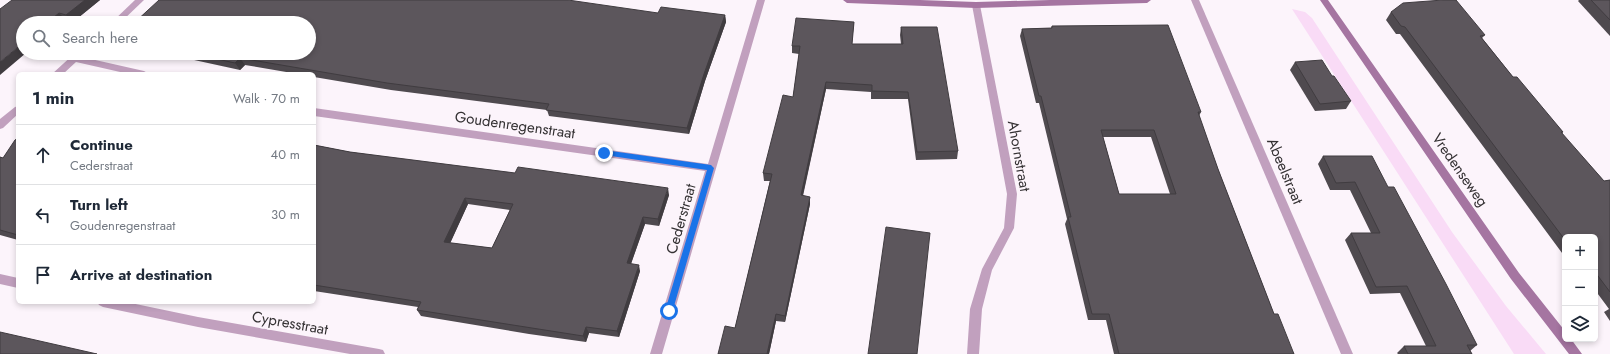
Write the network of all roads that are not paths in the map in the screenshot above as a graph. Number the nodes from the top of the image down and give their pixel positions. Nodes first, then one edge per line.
1 (140, 0) edge
2 (761, 0) edge
3 (847, 0) edge
4 (1147, 0) edge
5 (1195, 0) edge
6 (1324, 0) edge
7 (976, 5) junction
8 (122, 16) edge
9 (74, 60) edge
10 (93, 60) edge
11 (60, 72) edge
12 (137, 72) edge
13 (16, 111) edge
14 (316, 112) edge
15 (0, 125) edge
16 (711, 168) junction
17 (0, 278) edge
18 (16, 282) edge
19 (112, 304) edge
20 (379, 354) edge
21 (656, 354) edge
22 (973, 354) edge
23 (1347, 354) edge
24 (1576, 354) edge

1 - 8 street
2 - 16 street, Cederstraat
3 - 7 main road
4 - 7 main road
5 - 23 street, Abeelstraat
6 - 24 main road, Vredenseweg
7 - 22 street, Ahornstraat
9 - 11 street
10 - 12 street
13 - 15 street
14 - 16 street, Goudenregenstraat
16 - 21 street, Cederstraat
17 - 18 street
19 - 20 street, Cypresstraat

